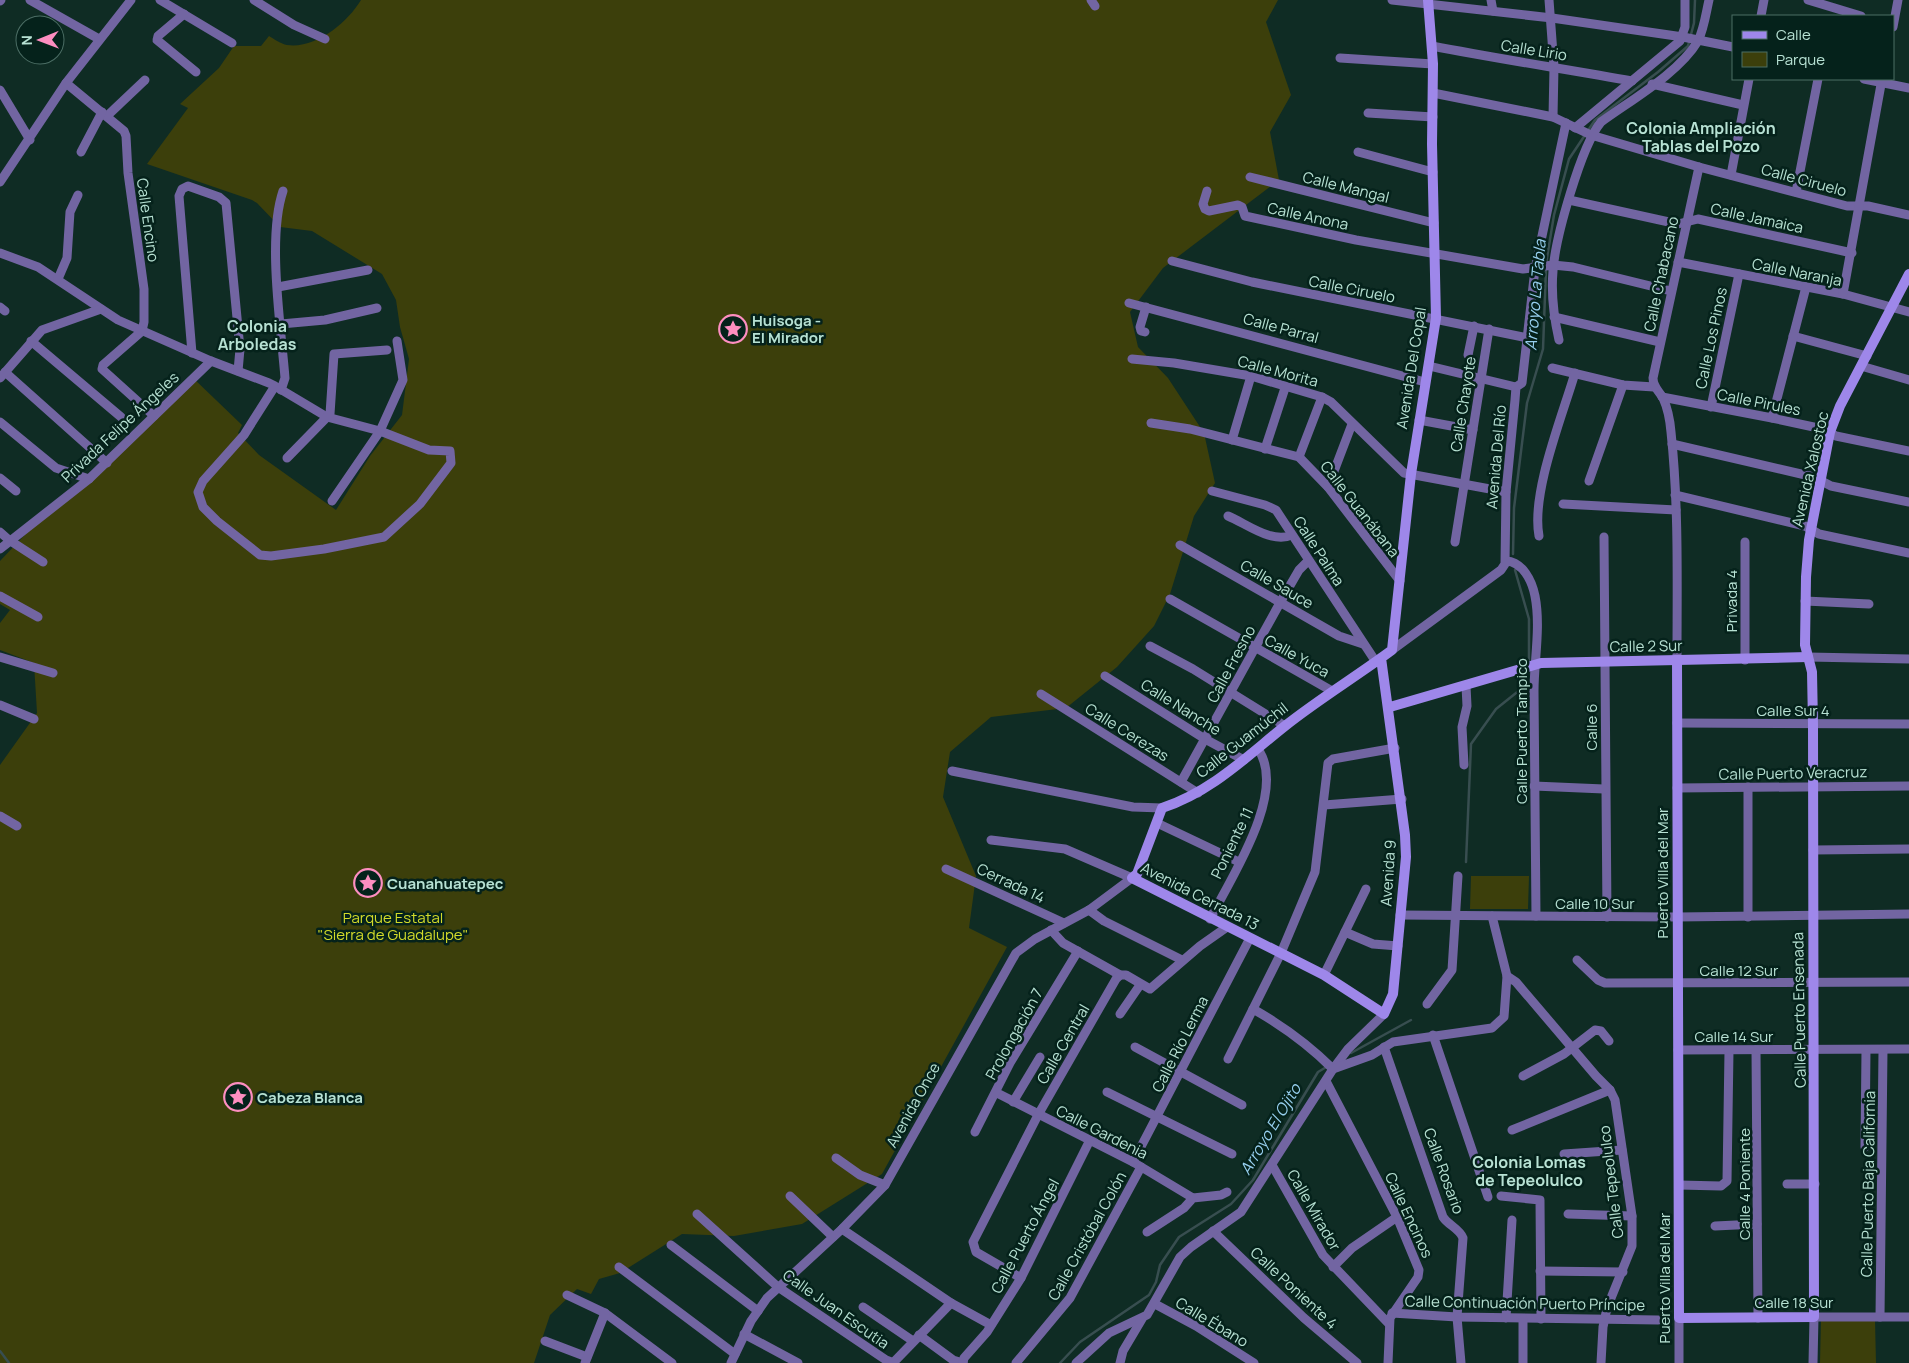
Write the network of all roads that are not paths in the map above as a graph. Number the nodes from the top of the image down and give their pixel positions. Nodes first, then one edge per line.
1 (30, 0) edge
2 (131, 0) edge
3 (160, 0) edge
4 (254, 0) edge
5 (1392, 0) edge
6 (1491, 0) edge
7 (1549, 0) edge
8 (1685, 0) edge
9 (1709, 0) edge
10 (1764, 0) edge
11 (1808, 0) edge
12 (1898, 0) edge
13 (1428, 2) edge
14 (1493, 11) junction
15 (184, 14) junction
16 (1761, 15) edge
17 (1858, 15) edge
18 (1552, 18) junction
19 (1894, 21) edge
20 (1683, 37) junction
21 (99, 39) junction
22 (325, 39) dead end
23 (1696, 40) junction
24 (232, 43) dead end
25 (1432, 46) junction
26 (1732, 47) edge
27 (1340, 58) dead end
28 (1433, 64) junction
29 (1554, 66) junction
30 (196, 72) dead end
31 (145, 80) dead end
32 (1749, 80) edge
33 (1818, 80) edge
34 (1632, 81) junction
35 (1882, 81) edge
36 (66, 83) junction
37 (1652, 84) junction
38 (1909, 88) edge
39 (0, 90) edge
40 (1433, 92) junction
41 (1744, 105) junction
42 (1368, 113) dead end
43 (104, 114) junction
44 (1432, 117) junction
45 (1553, 117) junction
46 (1566, 123) junction
47 (1585, 132) junction
48 (30, 140) junction
49 (81, 152) dead end
50 (1358, 152) dead end
51 (1699, 167) junction
52 (1433, 172) junction
53 (1731, 175) junction
54 (1250, 177) dead end
55 (0, 182) edge
56 (283, 190) dead end
57 (1208, 191) dead end
58 (1796, 192) junction
59 (78, 195) dead end
60 (1569, 200) junction
61 (1858, 207) junction
62 (1909, 212) edge
63 (1687, 222) junction
64 (1434, 223) junction
65 (0, 253) edge
66 (1436, 253) junction
67 (1852, 253) junction
68 (1172, 261) dead end
69 (1678, 262) junction
70 (1544, 267) junction
71 (368, 270) dead end
72 (1739, 274) junction
73 (1909, 274) edge
74 (58, 279) junction
75 (278, 287) junction
76 (1806, 287) junction
77 (1672, 292) junction
78 (1843, 294) junction
79 (1129, 303) dead end
80 (1893, 306) junction
81 (1146, 307) junction
82 (377, 308) dead end
83 (101, 309) junction
84 (1909, 312) edge
85 (1554, 317) junction
86 (1436, 318) junction
87 (281, 324) junction
88 (1474, 326) junction
89 (1489, 329) junction
90 (142, 331) junction
91 (1145, 332) dead end
92 (1793, 336) junction
93 (1528, 338) junction
94 (1559, 340) dead end
95 (31, 341) junction
96 (398, 341) dead end
97 (1660, 342) junction
98 (387, 350) dead end
99 (192, 353) junction
100 (1468, 354) dead end
101 (1867, 356) junction
102 (1132, 359) dead end
103 (211, 361) junction
104 (1428, 366) junction
105 (1861, 366) junction
106 (1552, 368) dead end
107 (238, 371) junction
108 (1576, 373) junction
109 (3, 375) edge
110 (1251, 376) junction
111 (1480, 380) junction
112 (1909, 380) edge
113 (1425, 382) junction
114 (1623, 384) junction
115 (1516, 387) junction
116 (1654, 387) junction
117 (278, 388) junction
118 (1285, 388) junction
119 (1322, 397) junction
120 (1662, 397) junction
121 (1711, 407) junction
122 (154, 416) junction
123 (121, 417) dead end
124 (327, 417) junction
125 (1772, 418) junction
126 (1419, 420) junction
127 (0, 422) edge
128 (1151, 423) dead end
129 (1352, 424) junction
130 (1472, 430) junction
131 (380, 431) junction
132 (1830, 432) junction
133 (1232, 440) junction
134 (1672, 444) junction
135 (1265, 449) junction
136 (1909, 450) edge
137 (287, 458) dead end
138 (1299, 458) junction
139 (107, 463) junction
140 (1411, 474) junction
141 (0, 478) edge
142 (89, 479) junction
143 (1589, 481) dead end
144 (1821, 481) junction
145 (1464, 484) junction
146 (1328, 487) junction
147 (16, 491) dead end
148 (1212, 491) dead end
149 (1506, 492) junction
150 (1675, 495) junction
151 (332, 501) dead end
152 (1909, 502) edge
153 (1563, 504) dead end
154 (1676, 510) junction
155 (1228, 516) dead end
156 (1811, 529) junction
157 (0, 532) edge
158 (1292, 535) junction
159 (1539, 536) dead end
160 (1604, 537) dead end
161 (9, 540) junction
162 (1455, 542) dead end
163 (1745, 542) dead end
164 (1180, 545) dead end
165 (0, 549) edge
166 (1909, 553) edge
167 (1308, 561) junction
168 (1506, 561) junction
169 (43, 562) dead end
170 (1400, 581) junction
171 (0, 596) edge
172 (1170, 599) dead end
173 (1805, 600) junction
174 (1281, 601) junction
175 (1868, 604) dead end
176 (38, 617) dead end
177 (1363, 644) junction
178 (1150, 646) dead end
179 (1256, 648) junction
180 (1392, 650) junction
181 (0, 657) edge
182 (1808, 658) junction
183 (1909, 659) edge
184 (1379, 660) junction
185 (1676, 660) junction
186 (1745, 660) junction
187 (1605, 662) junction
188 (1535, 665) junction
189 (53, 674) dead end
190 (1105, 676) dead end
191 (1466, 686) junction
192 (1332, 691) junction
193 (1041, 694) dead end
194 (1231, 694) junction
195 (0, 704) edge
196 (1390, 707) junction
197 (34, 719) dead end
198 (1677, 724) junction
199 (1813, 724) junction
200 (1909, 724) edge
201 (1285, 726) junction
202 (1205, 739) junction
203 (1395, 748) junction
204 (1258, 749) junction
205 (1244, 760) junction
206 (1464, 765) dead end
207 (952, 771) dead end
208 (1181, 782) junction
209 (1534, 786) junction
210 (1909, 786) edge
211 (1748, 787) junction
212 (1812, 787) junction
213 (1677, 788) junction
214 (1604, 789) junction
215 (1198, 793) junction
216 (1402, 799) junction
217 (1324, 805) junction
218 (1162, 808) junction
219 (0, 816) edge
220 (1157, 823) junction
221 (17, 826) dead end
222 (991, 840) dead end
223 (1813, 850) junction
224 (1909, 850) edge
225 (1239, 862) junction
226 (946, 869) dead end
227 (1458, 876) dead end
228 (1132, 878) junction
229 (1366, 890) dead end
230 (1089, 910) junction
231 (1909, 914) edge
232 (1400, 915) junction
233 (1812, 915) junction
234 (1492, 916) junction
235 (1536, 916) junction
236 (1457, 917) junction
237 (1607, 917) junction
238 (1677, 917) junction
239 (1748, 917) junction
240 (1210, 918) junction
241 (1064, 923) junction
242 (1228, 927) junction
243 (1052, 930) junction
244 (1345, 932) junction
245 (1250, 938) junction
246 (1398, 946) junction
247 (1078, 950) junction
248 (1282, 954) junction
249 (1182, 960) junction
250 (1577, 960) dead end
251 (1120, 975) junction
252 (1324, 975) junction
253 (1506, 976) junction
254 (1909, 982) edge
255 (1677, 984) junction
256 (1814, 984) junction
257 (1140, 985) junction
258 (1427, 1004) dead end
259 (1253, 1009) junction
260 (1120, 1014) dead end
261 (1384, 1014) junction
262 (1433, 1035) junction
263 (1609, 1041) dead end
264 (1135, 1047) dead end
265 (1384, 1047) junction
266 (1573, 1047) junction
267 (1814, 1049) junction
268 (1678, 1050) junction
269 (1729, 1050) junction
270 (1756, 1050) junction
271 (1866, 1050) junction
272 (1883, 1050) junction
273 (1909, 1050) edge
274 (1040, 1056) dead end
275 (1228, 1059) dead end
276 (1333, 1069) junction
277 (1181, 1072) junction
278 (1523, 1076) dead end
279 (1326, 1081) junction
280 (1610, 1090) junction
281 (1107, 1092) dead end
282 (997, 1093) junction
283 (1013, 1102) junction
284 (1242, 1105) dead end
285 (1038, 1115) junction
286 (1159, 1117) junction
287 (1512, 1130) dead end
288 (975, 1132) dead end
289 (1089, 1142) junction
290 (1865, 1147) dead end
291 (1622, 1150) junction
292 (1232, 1154) dead end
293 (1564, 1154) dead end
294 (836, 1158) dead end
295 (1137, 1165) junction
296 (1272, 1165) junction
297 (1787, 1184) dead end
298 (1815, 1184) junction
299 (885, 1185) junction
300 (1679, 1185) junction
301 (1226, 1192) dead end
302 (790, 1196) dead end
303 (1501, 1196) dead end
304 (1488, 1197) dead end
305 (1194, 1198) junction
306 (697, 1214) dead end
307 (1568, 1214) dead end
308 (1632, 1216) junction
309 (1397, 1217) junction
310 (1512, 1220) dead end
311 (1757, 1224) junction
312 (1715, 1226) dead end
313 (842, 1229) junction
314 (1213, 1231) junction
315 (1147, 1232) dead end
316 (833, 1237) junction
317 (671, 1245) dead end
318 (619, 1266) dead end
319 (1333, 1267) junction
320 (1540, 1271) junction
321 (1623, 1272) junction
322 (1021, 1278) junction
323 (778, 1287) junction
324 (567, 1295) dead end
325 (951, 1303) junction
326 (1155, 1304) junction
327 (863, 1307) dead end
328 (758, 1311) junction
329 (605, 1313) junction
330 (1392, 1313) junction
331 (1457, 1317) junction
332 (1814, 1317) junction
333 (1880, 1317) junction
334 (1909, 1317) edge
335 (1506, 1318) junction
336 (1680, 1318) junction
337 (1758, 1318) junction
338 (1142, 1319) junction
339 (1523, 1319) junction
340 (1541, 1319) junction
341 (1605, 1320) junction
342 (1658, 1320) dead end
343 (1389, 1324) junction
344 (991, 1325) junction
345 (744, 1334) junction
346 (916, 1338) junction
347 (545, 1341) dead end
348 (735, 1354) junction
349 (586, 1360) edge
350 (672, 1363) edge
351 (731, 1363) edge
352 (798, 1363) edge
353 (893, 1363) edge
354 (963, 1363) edge
355 (1016, 1363) edge
356 (1076, 1363) edge
357 (1120, 1363) edge
358 (1254, 1363) edge
359 (1358, 1363) edge
360 (1388, 1363) edge
361 (1461, 1363) edge
362 (1523, 1363) edge
363 (1601, 1363) edge
364 (1679, 1363) edge
365 (1813, 1363) edge

1 - 21 street
2 - 21 street
3 - 15 street
4 - 22 street
5 - 13 street
6 - 14 street
7 - 18 street
8 - 20 street
9 - 23 street, Avenida Del Río
10 - 16 street
11 - 17 street
12 - 19 street
13 - 14 street
13 - 25 street, Avenida Del Copal
14 - 18 street
15 - 24 street
15 - 30 street
18 - 20 street
18 - 29 street
20 - 23 street
20 - 34 street
21 - 36 street
23 - 26 street
23 - 37 street, Avenida Del Río
25 - 28 street, Avenida Del Copal
25 - 29 street, Calle Lirio
27 - 28 street
28 - 40 street, Avenida Del Copal
29 - 34 street, Calle Lirio
29 - 45 street
31 - 43 street
32 - 41 street
33 - 58 street
34 - 47 street
35 - 38 street
35 - 61 street
36 - 43 street, Calle Encino
36 - 48 street
37 - 41 street
37 - 47 street, Avenida Del Río
39 - 48 street
40 - 44 street, Avenida Del Copal
40 - 45 street, Calle Ciruelo
41 - 53 street
42 - 44 street
43 - 49 street
43 - 90 street, Calle Encino
44 - 52 street, Avenida Del Copal
45 - 46 street, Calle Ciruelo
46 - 47 street, Calle Ciruelo
46 - 70 street, Avenida Del Río
47 - 51 street, Calle Ciruelo
47 - 60 street, Avenida Del Río
48 - 55 street
50 - 52 street
51 - 53 street, Calle Ciruelo
51 - 63 street, Calle Chabacano
52 - 64 street, Avenida Del Copal
53 - 58 street, Calle Ciruelo
54 - 64 street, Calle Mangal
56 - 75 street
57 - 66 street, Calle Anona
58 - 61 street, Calle Ciruelo
59 - 74 street
60 - 63 street, Calle Jamaica
60 - 70 street, Avenida Del Río
61 - 62 street, Calle Ciruelo
61 - 67 street
63 - 67 street, Calle Jamaica
63 - 69 street, Calle Chabacano
64 - 66 street, Avenida Del Copal
65 - 74 street
66 - 70 street
66 - 86 street, Avenida Del Copal
67 - 78 street
68 - 86 street, Calle Ciruelo
69 - 72 street, Calle Naranja
69 - 77 street, Calle Chabacano
70 - 77 street
70 - 85 street, Avenida Del Río
70 - 93 street, Avenida Del Río
71 - 75 street
72 - 76 street, Calle Naranja
72 - 121 street, Calle Los Pinos
73 - 80 street, Avenida Xalostoc
74 - 83 street
75 - 87 street
76 - 78 street, Calle Naranja
76 - 92 street
77 - 97 street, Calle Chabacano
78 - 80 street, Calle Naranja
79 - 81 street, Calle Parral
80 - 84 street, Calle Naranja
80 - 101 street, Avenida Xalostoc
81 - 91 street
81 - 113 street, Calle Parral
82 - 87 street
83 - 90 street
83 - 95 street
85 - 94 street, Avenida Del Río
85 - 97 street
86 - 88 street, Calle Ciruelo
86 - 104 street, Avenida Del Copal
87 - 117 street
88 - 89 street, Calle Ciruelo
88 - 100 street
89 - 93 street, Calle Ciruelo
89 - 111 street, Calle Chayote
90 - 99 street
90 - 122 street
92 - 101 street
92 - 125 street
93 - 115 street, Avenida Del Río
95 - 109 street
95 - 123 street
96 - 131 street
97 - 116 street, Calle Chabacano
98 - 124 street
99 - 103 street
99 - 107 street
101 - 105 street, Avenida Xalostoc
102 - 110 street, Calle Morita
103 - 107 street
103 - 122 street, Privada Felipe Ángeles
104 - 111 street
104 - 113 street, Avenida Del Copal
105 - 112 street
105 - 132 street, Avenida Xalostoc
106 - 108 street
107 - 117 street
108 - 114 street
108 - 159 street
109 - 139 street
110 - 118 street, Calle Morita
110 - 133 street
111 - 115 street
111 - 130 street, Calle Chayote
113 - 126 street, Avenida Del Copal
114 - 116 street
114 - 143 street
115 - 149 street, Avenida Del Río
116 - 120 street, Puerto Villa del Mar
117 - 124 street
117 - 131 street
118 - 119 street, Calle Morita
118 - 135 street
119 - 129 street, Calle Morita
119 - 138 street
120 - 121 street, Calle Pirules
120 - 134 street, Puerto Villa del Mar
121 - 125 street, Calle Pirules
122 - 139 street, Privada Felipe Ángeles
124 - 131 street
124 - 137 street
125 - 132 street, Calle Pirules
126 - 130 street
126 - 140 street, Avenida Del Copal
127 - 142 street
128 - 133 street, Calle Guanábana
129 - 140 street, Calle Morita
129 - 146 street
130 - 145 street, Calle Chayote
131 - 151 street
132 - 136 street, Calle Pirules
132 - 144 street, Avenida Xalostoc
133 - 135 street, Calle Guanábana
134 - 144 street
134 - 150 street, Puerto Villa del Mar
135 - 138 street, Calle Guanábana
138 - 146 street, Calle Guanábana
139 - 142 street, Privada Felipe Ángeles
140 - 145 street, Calle Morita
140 - 170 street, Avenida Del Copal
141 - 147 street
142 - 161 street, Privada Felipe Ángeles
144 - 152 street
144 - 156 street, Avenida Xalostoc
145 - 149 street, Calle Morita
145 - 162 street, Calle Chayote
146 - 170 street, Calle Guanábana
148 - 158 street, Calle Palma
149 - 168 street, Avenida Del Río
150 - 154 street, Puerto Villa del Mar
150 - 156 street
153 - 154 street
154 - 185 street, Puerto Villa del Mar
155 - 158 street
156 - 166 street
156 - 173 street, Avenida Xalostoc
157 - 161 street
158 - 167 street, Calle Palma
160 - 187 street, Calle 6
161 - 165 street, Privada Felipe Ángeles
161 - 169 street
163 - 186 street, Privada 4
164 - 174 street, Calle Sauce
167 - 174 street, Calle Fresno
167 - 177 street, Calle Palma
168 - 180 street, Calle Guamúchil
168 - 188 street, Calle Puerto Tampico
170 - 180 street, Avenida Del Copal
171 - 176 street
172 - 179 street, Calle Yuca
173 - 175 street
173 - 182 street, Avenida Xalostoc
174 - 177 street, Calle Sauce
174 - 179 street, Calle Fresno
177 - 184 street, Calle Palma
178 - 194 street
179 - 192 street, Calle Yuca
179 - 194 street, Calle Fresno
180 - 184 street, Calle Guamúchil
181 - 189 street
182 - 183 street, Calle 2 Sur
182 - 186 street, Calle 2 Sur
182 - 199 street, Calle Puerto Ensenada
184 - 192 street, Calle Guamúchil
184 - 196 street, Avenida 9
185 - 186 street, Calle 2 Sur
185 - 187 street, Calle 2 Sur
185 - 198 street, Puerto Villa del Mar
187 - 188 street, Calle 2 Sur
187 - 214 street, Calle 6
188 - 191 street, Calle 2 Sur
188 - 209 street, Calle Puerto Tampico
190 - 202 street, Calle Nanche
191 - 196 street, Calle 2 Sur
191 - 206 street
192 - 201 street, Calle Guamúchil
193 - 208 street, Calle Cerezas
194 - 201 street
194 - 202 street, Calle Fresno
195 - 197 street
196 - 203 street, Avenida 9
198 - 199 street, Calle Sur 4
198 - 213 street, Puerto Villa del Mar
199 - 200 street, Calle Sur 4
199 - 212 street, Calle Puerto Ensenada
201 - 204 street, Calle Guamúchil
202 - 205 street, Calle Nanche
202 - 208 street, Calle Fresno
203 - 216 street, Avenida 9
203 - 217 street
204 - 205 street, Calle Guamúchil
204 - 225 street, Poniente 11
205 - 215 street, Calle Guamúchil
207 - 218 street, Calle Guamúchil
208 - 215 street, Calle Cerezas
209 - 214 street
209 - 235 street, Calle Puerto Tampico
210 - 212 street, Calle Puerto Veracruz
211 - 212 street, Calle Puerto Veracruz
211 - 213 street, Calle Puerto Veracruz
211 - 239 street
212 - 223 street, Calle Puerto Ensenada
213 - 238 street, Puerto Villa del Mar
214 - 237 street, Calle 6
215 - 218 street, Calle Guamúchil
216 - 217 street
216 - 232 street, Avenida 9
217 - 248 street
218 - 220 street
219 - 221 street
220 - 225 street
220 - 228 street
222 - 228 street, Avenida Cerrada 13
223 - 224 street
223 - 233 street, Calle Puerto Ensenada
225 - 240 street, Poniente 11
226 - 241 street, Cerrada 14
227 - 236 street
228 - 230 street, Avenida Once
228 - 240 street, Avenida Cerrada 13
229 - 244 street
230 - 241 street, Avenida Once
230 - 249 street
231 - 233 street, Calle 10 Sur
232 - 236 street, Calle 10 Sur
232 - 246 street, Avenida 9
233 - 239 street, Calle 10 Sur
233 - 256 street, Calle Puerto Ensenada
234 - 235 street, Calle 10 Sur
234 - 236 street, Calle 10 Sur
234 - 253 street
235 - 237 street, Calle 10 Sur
236 - 258 street
237 - 238 street, Calle 10 Sur
238 - 239 street, Calle 10 Sur
238 - 255 street, Puerto Villa del Mar
240 - 242 street, Avenida Cerrada 13
241 - 243 street, Avenida Once
242 - 245 street, Avenida Cerrada 13
242 - 249 street
243 - 247 street
243 - 299 street, Avenida Once
244 - 246 street
244 - 252 street
245 - 248 street, Avenida Cerrada 13
245 - 277 street, Calle Río Lerma
246 - 261 street, Avenida 9
247 - 251 street
247 - 282 street, Prolongación 7
248 - 252 street, Avenida Cerrada 13
248 - 259 street
249 - 257 street
250 - 255 street, Calle 12 Sur
251 - 257 street
251 - 285 street, Calle Central
252 - 261 street, Avenida Cerrada 13
253 - 262 street
253 - 266 street, Calle Tepeolulco
254 - 256 street, Calle 12 Sur
255 - 256 street, Calle 12 Sur
255 - 268 street, Puerto Villa del Mar
256 - 267 street, Calle Puerto Ensenada
257 - 260 street
259 - 275 street
259 - 276 street
261 - 276 street, Avenida 9
262 - 265 street
262 - 304 street
263 - 266 street
264 - 277 street
265 - 276 street
265 - 331 street, Calle Rosario
266 - 278 street
266 - 280 street, Calle Tepeolulco
267 - 270 street, Calle 14 Sur
267 - 271 street, Calle 14 Sur
267 - 298 street, Calle Puerto Ensenada
268 - 269 street, Calle 14 Sur
268 - 300 street, Puerto Villa del Mar
269 - 270 street, Calle 14 Sur
269 - 300 street, Calle 4 Poniente
270 - 311 street, Calle 4 Poniente
271 - 272 street, Calle 14 Sur
271 - 290 street
272 - 273 street, Calle 14 Sur
272 - 333 street, Calle Puerto Baja California
274 - 283 street
276 - 279 street, Avenida 9
277 - 284 street
277 - 286 street, Calle Río Lerma
279 - 296 street, Avenida 9
279 - 309 street, Calle Encinos
280 - 287 street
280 - 291 street, Calle Tepeolulco
281 - 286 street
282 - 283 street, Calle Gardenia
282 - 288 street, Prolongación 7
283 - 285 street, Calle Gardenia
285 - 289 street, Calle Gardenia
285 - 322 street, Calle Central
286 - 292 street
286 - 295 street, Calle Río Lerma
289 - 295 street, Calle Gardenia
289 - 322 street, Calle Puerto Ángel
291 - 293 street
291 - 308 street, Calle Tepeolulco
294 - 299 street
295 - 305 street, Calle Gardenia
295 - 355 street, Calle Cristóbal Colón
296 - 314 street, Avenida 9
296 - 319 street, Calle Mirador
297 - 298 street
298 - 332 street, Calle Puerto Ensenada
299 - 313 street, Avenida Once
300 - 336 street, Puerto Villa del Mar
301 - 305 street
302 - 316 street
303 - 320 street
305 - 315 street
306 - 323 street, Calle Juan Escutia
307 - 308 street
308 - 321 street, Calle Tepeolulco
309 - 319 street, Calle Mirador
309 - 330 street, Calle Encinos
310 - 335 street
311 - 312 street
311 - 337 street, Calle 4 Poniente
313 - 316 street, Avenida Once
313 - 325 street
314 - 326 street, Avenida 9
314 - 359 street, Calle Poniente 4
316 - 323 street, Avenida Once
317 - 328 street
318 - 348 street
319 - 343 street, Calle Mirador
320 - 321 street
320 - 340 street
321 - 341 street, Calle Tepeolulco
322 - 344 street, Calle Puerto Ángel
323 - 328 street, Avenida Once
323 - 353 street, Calle Juan Escutia
324 - 329 street
325 - 344 street
325 - 346 street
326 - 338 street, Avenida 9
326 - 358 street, Calle Ébano
327 - 346 street
328 - 345 street, Avenida Once
329 - 349 street
329 - 350 street
330 - 331 street, Calle Continuación Puerto Príncipe
330 - 343 street, Calle Encinos
331 - 335 street, Calle Continuación Puerto Príncipe
331 - 361 street, Calle Rosario
332 - 333 street, Calle 18 Sur
332 - 337 street, Calle 18 Sur
332 - 365 street, Calle Puerto Ensenada
333 - 334 street, Calle 18 Sur
335 - 339 street, Calle Continuación Puerto Príncipe
336 - 337 street, Calle 18 Sur
336 - 364 street, Puerto Villa del Mar
338 - 356 street
338 - 357 street, Avenida 9
339 - 340 street, Calle Continuación Puerto Príncipe
339 - 362 street
340 - 341 street, Calle Continuación Puerto Príncipe
341 - 342 street, Calle Continuación Puerto Príncipe
341 - 363 street, Calle Tepeolulco
343 - 360 street, Calle Encinos
344 - 354 street, Calle Puerto Ángel
345 - 348 street, Avenida Once
345 - 352 street
346 - 353 street
346 - 354 street
347 - 349 street
348 - 351 street, Avenida Once

